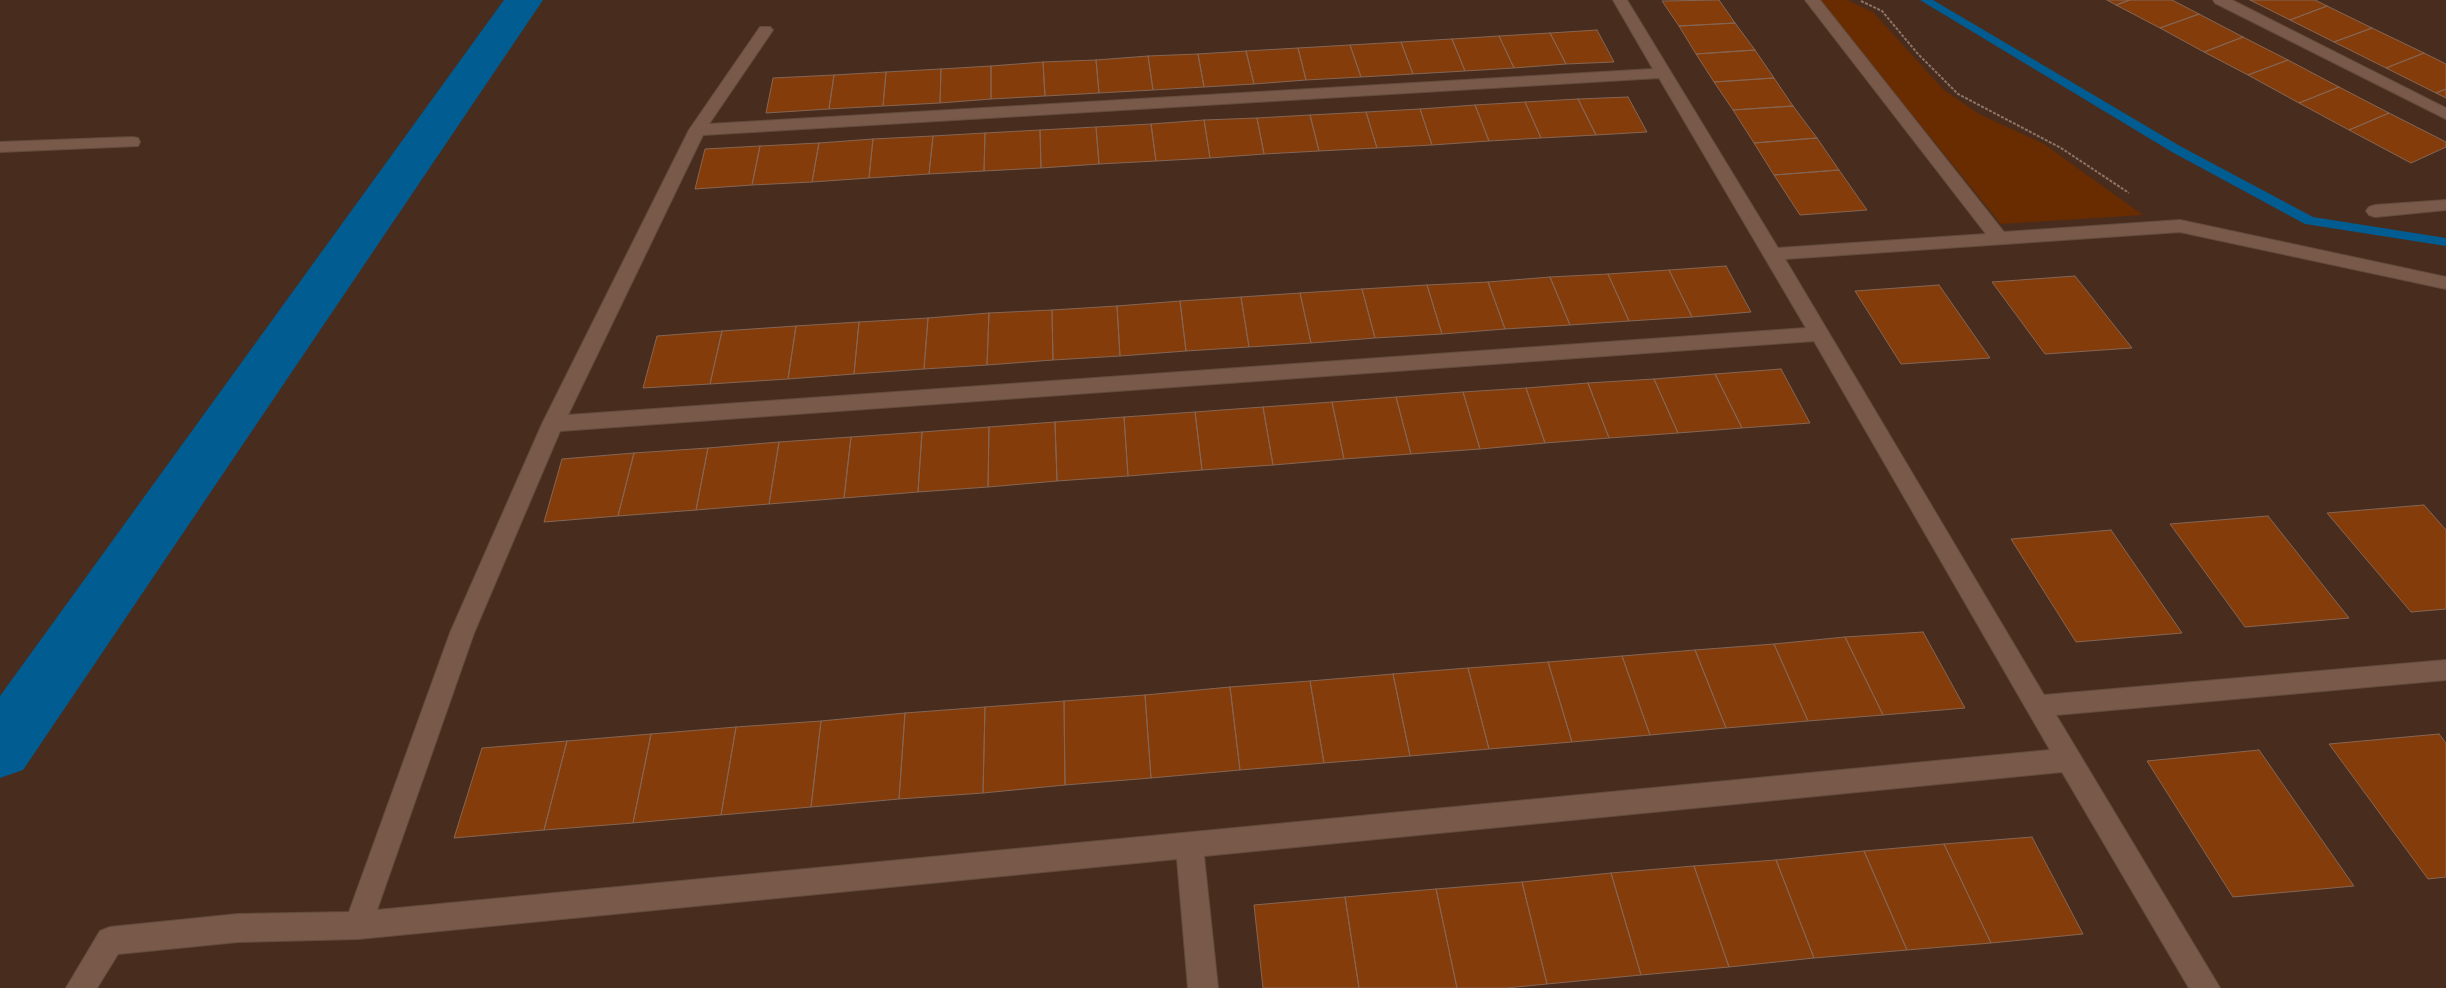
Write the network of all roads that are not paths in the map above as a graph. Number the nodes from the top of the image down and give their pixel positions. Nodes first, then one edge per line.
1 (1620, 0) edge
2 (1812, 0) edge
3 (2220, 0) edge
4 (765, 30) dead end
5 (1664, 73) junction
6 (2446, 114) edge
7 (697, 130) junction
8 (132, 142) dead end
9 (0, 147) edge
10 (2446, 206) edge
11 (2375, 211) dead end
12 (2000, 238) junction
13 (1773, 254) junction
14 (2446, 283) edge
15 (1819, 334) junction
16 (553, 424) junction
17 (2446, 670) edge
18 (2037, 706) junction
19 (2069, 760) junction
20 (1189, 846) junction
21 (358, 925) junction
22 (81, 988) edge
23 (1203, 988) edge
24 (2205, 988) edge

1 - 5 lane
2 - 12 lane
3 - 6 lane
4 - 7 lane
5 - 7 lane
5 - 13 lane
7 - 16 lane
8 - 9 lane
10 - 11 lane
12 - 13 lane
12 - 14 lane
13 - 15 lane
15 - 16 lane
15 - 18 lane
16 - 21 lane
17 - 18 lane
18 - 19 lane
19 - 20 lane
19 - 24 lane
20 - 21 lane
20 - 23 lane
21 - 22 lane

